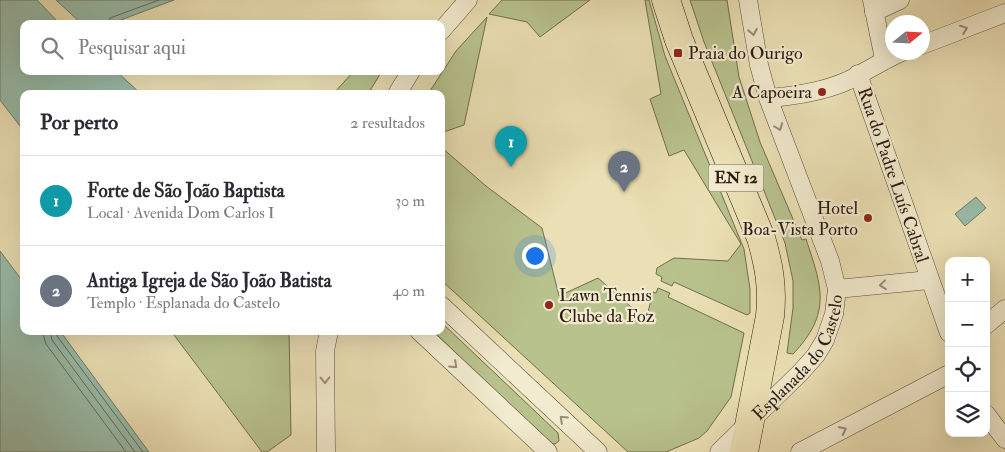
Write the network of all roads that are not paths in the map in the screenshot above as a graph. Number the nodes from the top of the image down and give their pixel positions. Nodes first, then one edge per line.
1 (468, 0) edge
2 (666, 0) edge
3 (748, 0) edge
4 (900, 0) edge
5 (873, 6) edge
6 (1005, 13) edge
7 (445, 26) edge
8 (930, 42) edge
9 (884, 59) joint
10 (858, 74) junction
11 (409, 75) edge
12 (399, 90) edge
13 (768, 98) junction
14 (929, 280) junction
15 (836, 289) junction
16 (445, 309) edge
17 (1005, 309) edge
18 (945, 322) edge
19 (990, 322) edge
20 (327, 335) edge
21 (423, 335) edge
22 (945, 376) edge
23 (990, 419) edge
24 (748, 423) junction
25 (1005, 439) edge
26 (326, 452) edge
27 (548, 452) edge
28 (598, 452) edge
29 (719, 452) edge
30 (744, 452) edge
31 (800, 452) edge

1 - 7 street
2 - 24 main road, Esplanada do Castelo / EN 12
3 -> 13 street, Esplanada do Castelo
4 - 5 street
5 - 9 street
8 -> 6 street
9 - 10 street
10 - 13 street
10 - 14 street, Rua do Padre Luís Cabral
11 - 12 street
13 -> 15 street, Esplanada do Castelo
14 -> 15 street
14 - 18 street, Rua do Padre Luís Cabral
15 - 24 street, Esplanada do Castelo
28 -> 16 street
17 - 19 street
20 -> 26 street
21 -> 27 street
31 -> 22 street
23 - 25 street
24 - 29 street, Esplanada do Castelo
24 - 30 main road, Esplanada do Castelo / EN 12

